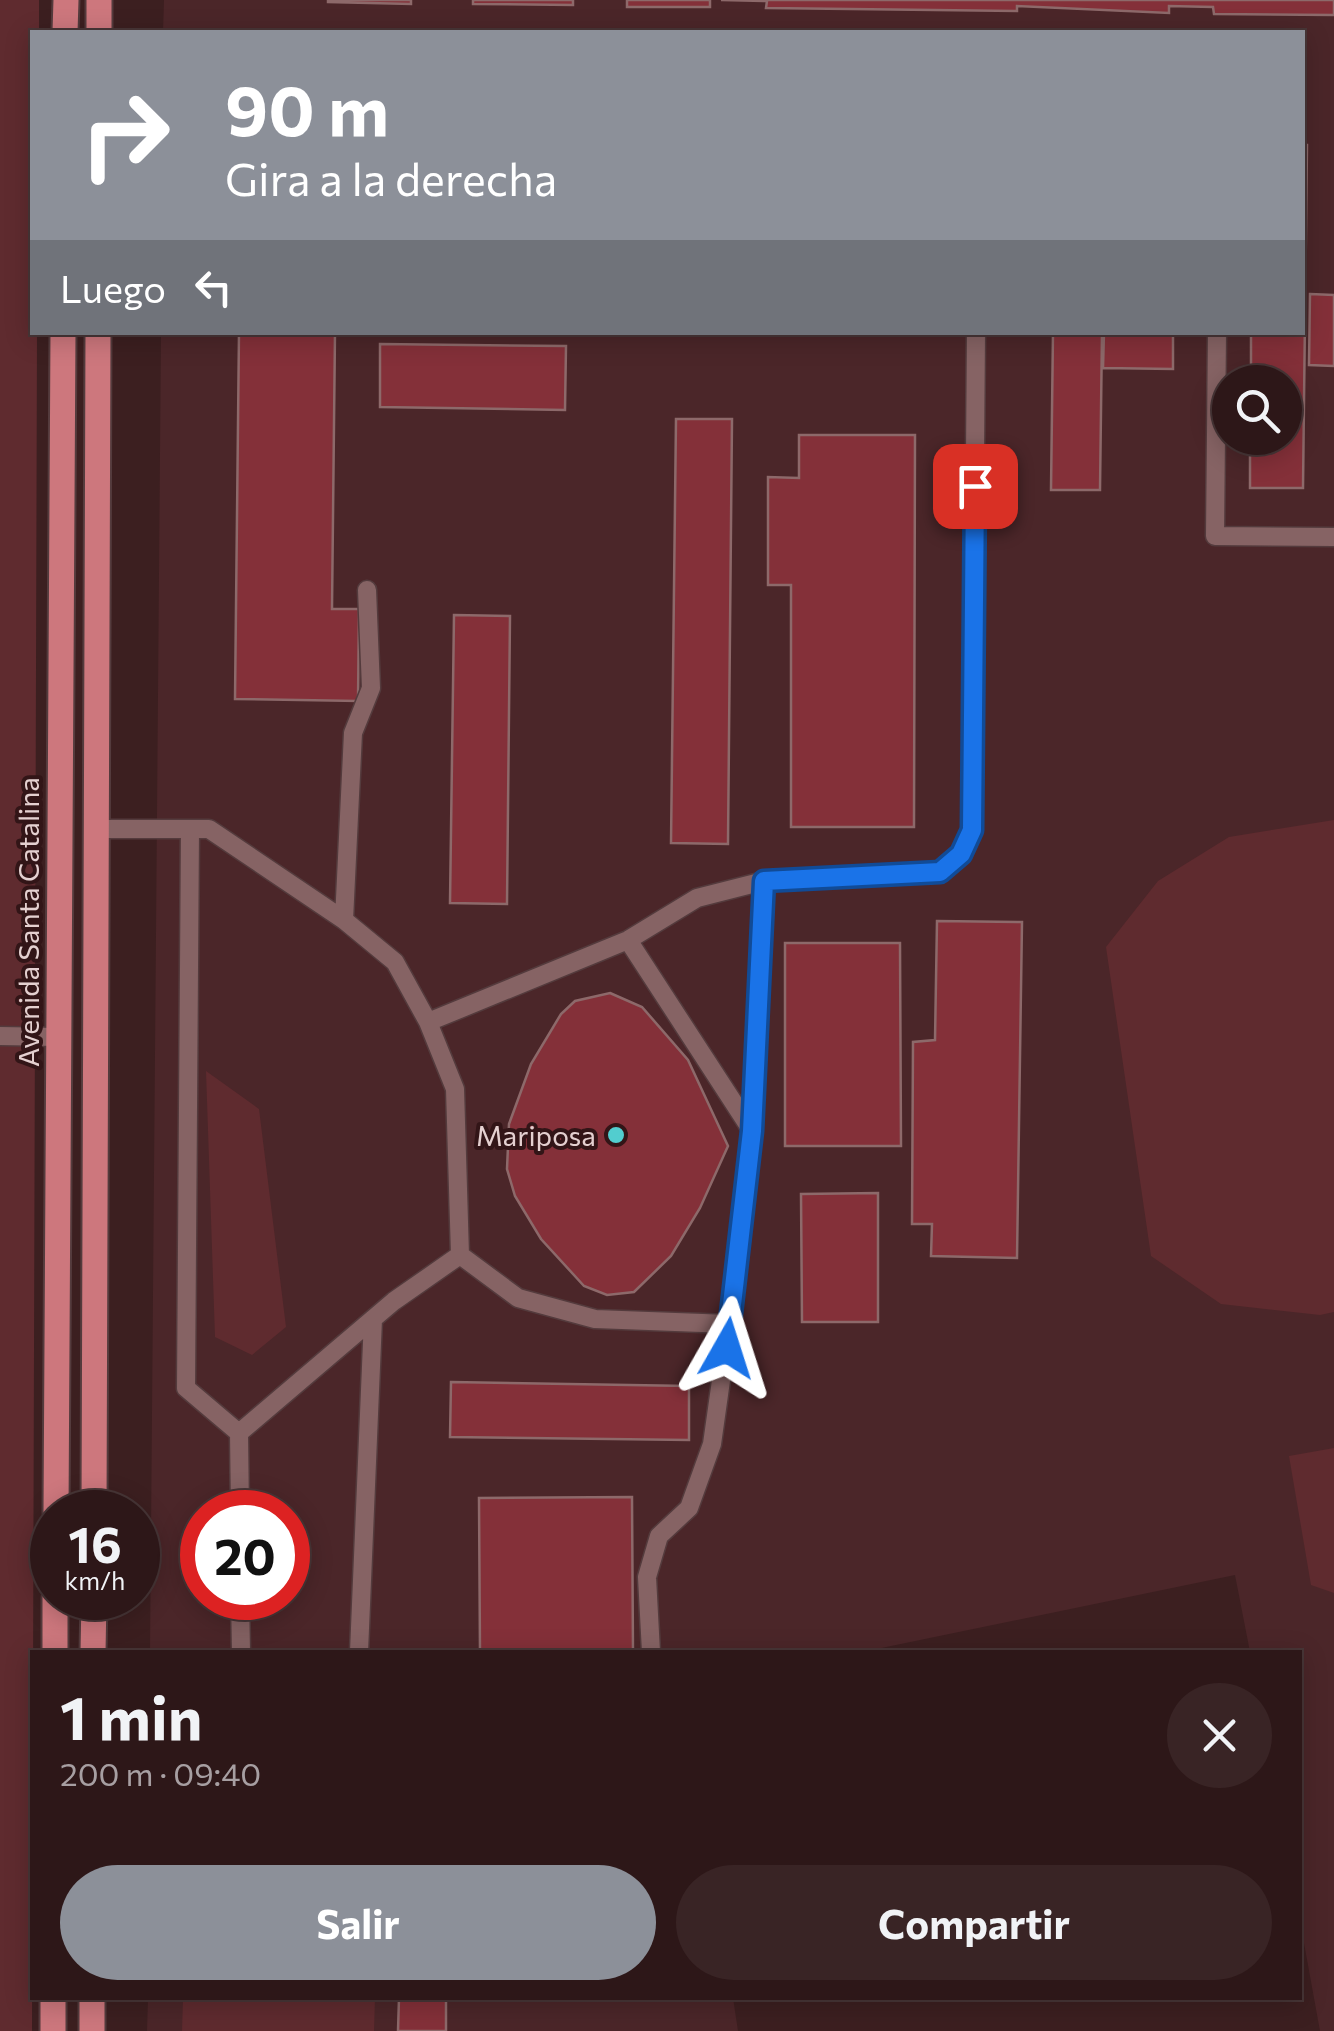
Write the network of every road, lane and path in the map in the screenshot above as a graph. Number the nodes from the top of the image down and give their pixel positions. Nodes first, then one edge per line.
1 (66, 0) edge
2 (100, 0) edge
3 (66, 30) edge
4 (99, 30) edge
5 (63, 335) edge
6 (98, 335) edge
7 (976, 335) edge
8 (1217, 335) edge
9 (1334, 537) edge
10 (366, 590) dead end
11 (96, 829) junction
12 (190, 829) junction
13 (764, 881) junction
14 (344, 920) junction
15 (628, 940) junction
16 (428, 1022) junction
17 (0, 1036) edge
18 (57, 1037) junction
19 (752, 1131) junction
20 (460, 1255) junction
21 (372, 1319) junction
22 (729, 1324) junction
23 (239, 1433) junction
24 (56, 1490) edge
25 (94, 1490) edge
26 (240, 1490) edge
27 (55, 1620) edge
28 (94, 1620) edge
29 (240, 1620) edge
30 (55, 1650) edge
31 (94, 1650) edge
32 (241, 1650) edge
33 (359, 1650) edge
34 (650, 1650) edge
35 (54, 2000) edge
36 (92, 2000) edge
37 (53, 2031) edge
38 (92, 2031) edge

1 - 3 main road
2 - 4 main road
5 - 18 main road, Avenida Santa Catalina
6 - 11 main road
7 - 13 lane
8 - 9 lane
10 - 14 lane
11 - 12 lane
11 - 25 main road
12 - 14 lane
12 - 23 lane
13 - 15 lane
13 - 19 lane
14 - 16 lane
15 - 16 lane
15 - 19 lane
16 - 20 lane
17 - 18 lane
18 - 24 main road, Avenida Santa Catalina
19 - 22 lane
20 - 21 lane
20 - 22 lane
21 - 23 lane
21 - 33 lane
22 - 34 lane
23 - 26 lane
27 - 30 main road
28 - 31 main road
29 - 32 lane
35 - 37 main road
36 - 38 main road

